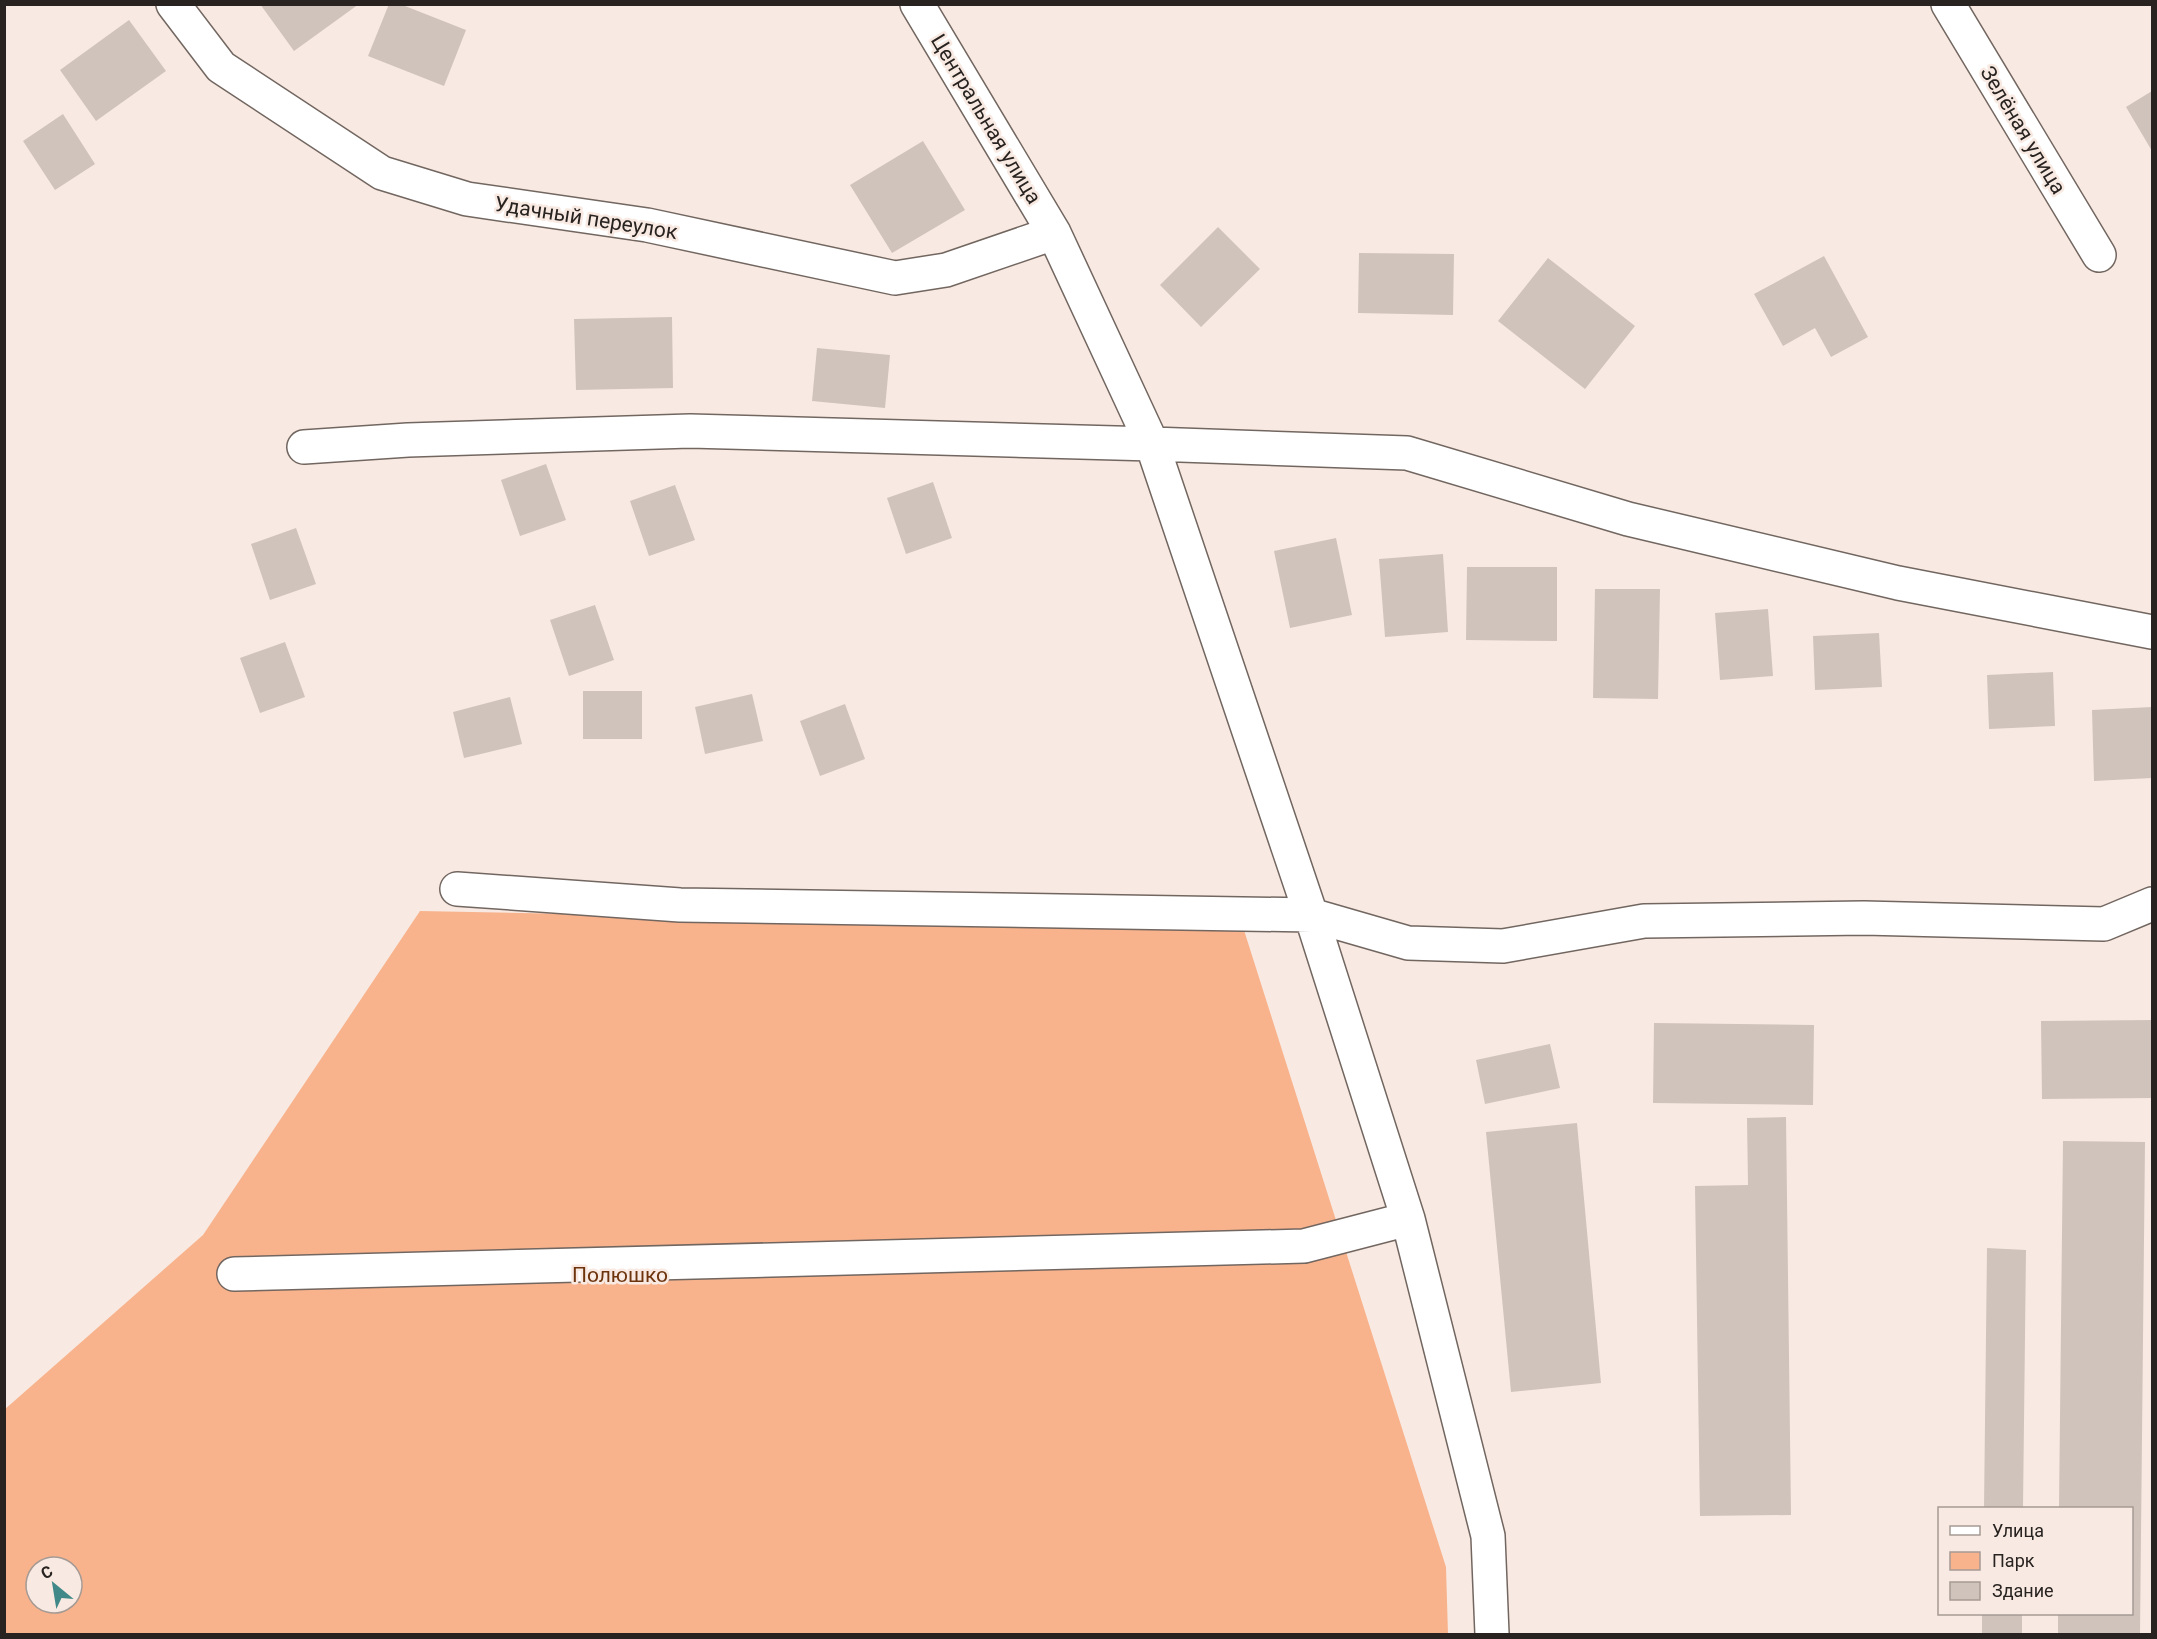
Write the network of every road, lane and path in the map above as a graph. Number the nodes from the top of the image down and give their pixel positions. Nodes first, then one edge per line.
1 (173, 4) edge
2 (917, 4) edge
3 (1948, 4) edge
4 (1054, 233) junction
5 (2099, 255) dead end
6 (1152, 444) junction
7 (304, 447) dead end
8 (2152, 632) edge
9 (457, 889) dead end
10 (2152, 904) edge
11 (1311, 915) junction
12 (1408, 1219) junction
13 (234, 1274) dead end
14 (1492, 1635) edge

1 - 4 street, Удачный переулок
2 - 4 street, Центральная улица
3 - 5 street, Зелёная улица
4 - 6 street, Центральная улица
6 - 7 street
6 - 8 street
6 - 11 street, Центральная улица
9 - 11 street
10 - 11 street
11 - 12 street, Центральная улица
12 - 13 street
12 - 14 street, Центральная улица

